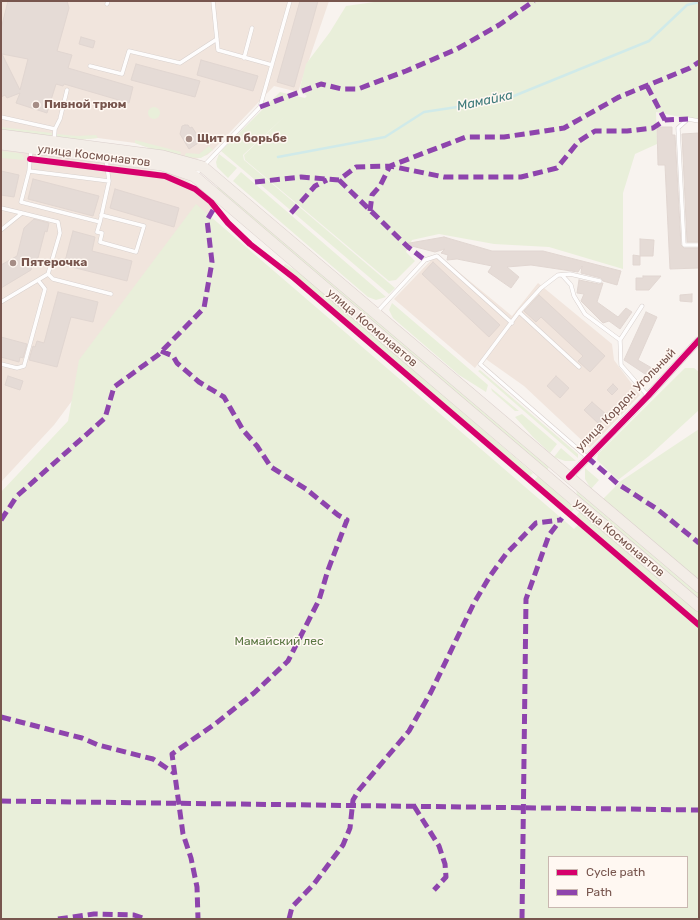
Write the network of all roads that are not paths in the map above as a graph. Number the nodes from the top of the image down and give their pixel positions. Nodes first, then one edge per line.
1 (214, 1) edge
2 (290, 1) edge
3 (252, 28) dead end
4 (217, 38) junction
5 (244, 58) junction
6 (272, 65) junction
7 (90, 66) dead end
8 (67, 90) dead end
9 (1, 117) edge
10 (699, 121) edge
11 (55, 129) junction
12 (1, 135) edge
13 (54, 142) junction
14 (1, 144) edge
15 (31, 148) junction
16 (106, 158) junction
17 (203, 167) junction
18 (29, 170) junction
19 (194, 176) junction
20 (109, 181) junction
21 (1, 208) edge
22 (22, 213) junction
23 (101, 215) junction
24 (100, 222) junction
25 (1, 230) edge
26 (699, 245) edge
27 (48, 274) junction
28 (562, 275) junction
29 (38, 280) junction
30 (600, 281) dead end
31 (111, 294) dead end
32 (1, 302) edge
33 (642, 306) dead end
34 (519, 312) junction
35 (376, 313) junction
36 (512, 323) junction
37 (620, 340) junction
38 (699, 340) edge
39 (1, 364) edge
40 (579, 367) dead end
41 (648, 396) junction
42 (587, 457) junction
43 (570, 477) junction
44 (699, 587) edge
45 (699, 606) edge

1 - 4 lane
2 - 6 lane
3 - 5 lane
4 - 5 lane
4 - 7 lane
5 - 6 lane
6 - 17 lane
8 - 11 lane
9 - 11 lane
10 - 26 lane
11 - 13 lane
12 - 13 main road, улица Космонавтов
13 - 17 main road, улица Космонавтов
14 - 15 main road, улица Космонавтов
15 - 16 main road, улица Космонавтов
15 - 18 lane
16 - 19 main road, улица Космонавтов
16 - 20 lane
17 - 19 lane
17 - 35 main road, улица Космонавтов
18 - 20 lane
18 - 24 lane
19 - 45 main road, улица Космонавтов
20 - 23 lane
21 - 22 lane
22 - 25 lane
22 - 27 lane
23 - 24 lane
23 - 24 lane
27 - 29 lane
27 - 31 lane
28 - 30 lane
28 - 34 lane
28 - 37 lane
29 - 32 lane
29 - 39 lane
33 - 37 lane
34 - 36 lane
34 - 40 lane
35 - 36 lane
35 - 43 main road, улица Космонавтов
36 - 42 lane
37 - 41 lane
38 - 41 street, улица Кордон Угольный
41 - 42 street, улица Кордон Угольный
42 - 43 street, улица Кордон Угольный
43 - 44 main road, улица Космонавтов

